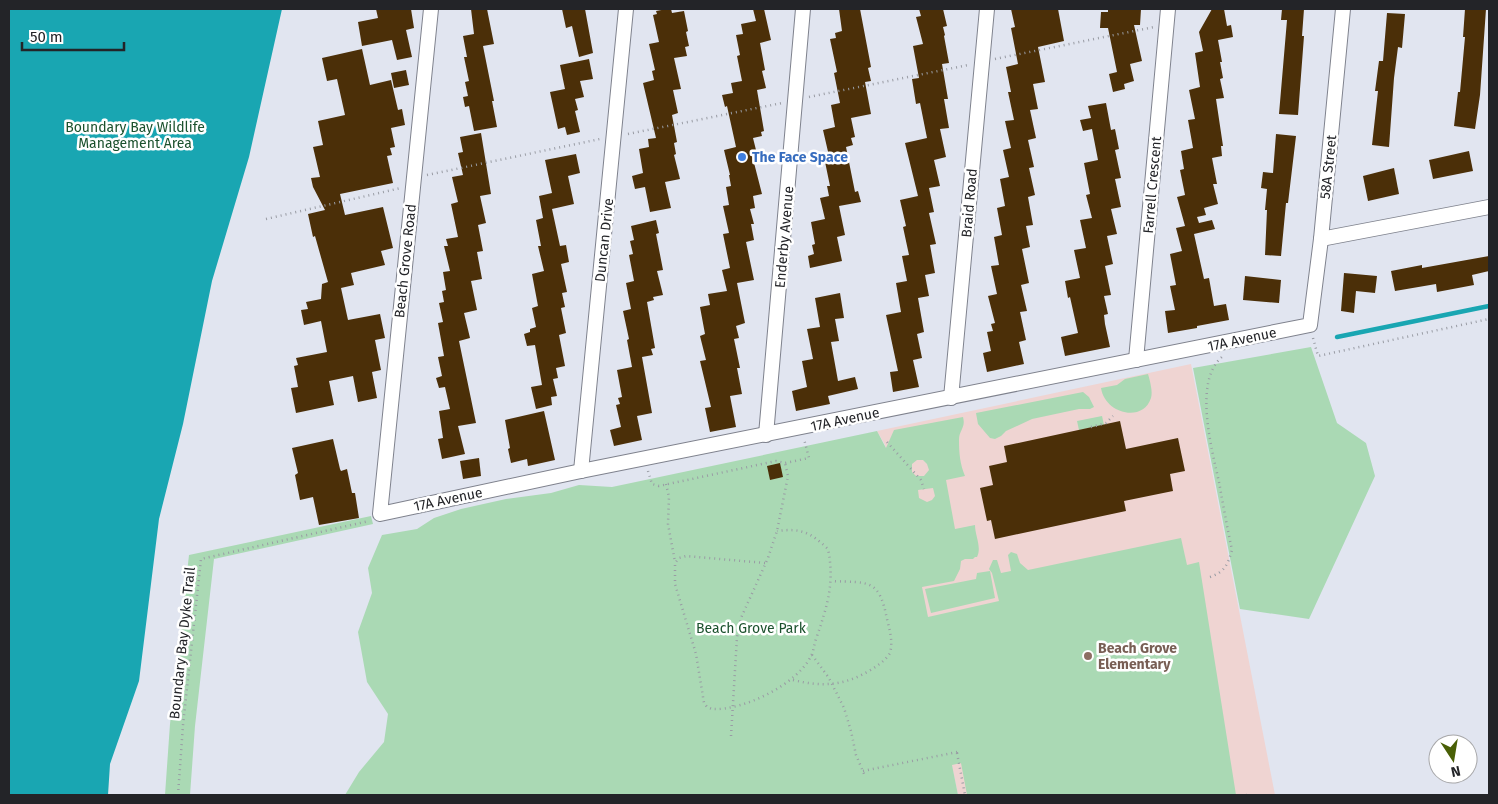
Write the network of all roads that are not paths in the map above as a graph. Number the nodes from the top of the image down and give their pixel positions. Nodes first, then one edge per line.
1 (431, 9) edge
2 (626, 9) edge
3 (803, 9) edge
4 (988, 9) edge
5 (1168, 9) edge
6 (1343, 9) edge
7 (1489, 207) edge
8 (1321, 239) junction
9 (1310, 325) joint
10 (1136, 360) junction
11 (951, 398) junction
12 (766, 435) junction
13 (581, 471) junction
14 (380, 514) joint

1 - 14 street, Beach Grove Road
2 - 13 street, Duncan Drive
3 - 12 street, Enderby Avenue
4 - 11 street, Braid Road
5 - 10 street, Farrell Crescent
6 - 8 street, 58A Street
7 - 8 street
8 - 9 street, 58A Street
9 - 10 street, 17A Avenue
10 - 11 street, 17A Avenue
11 - 12 street, 17A Avenue
12 - 13 street, 17A Avenue
13 - 14 street, 17A Avenue

